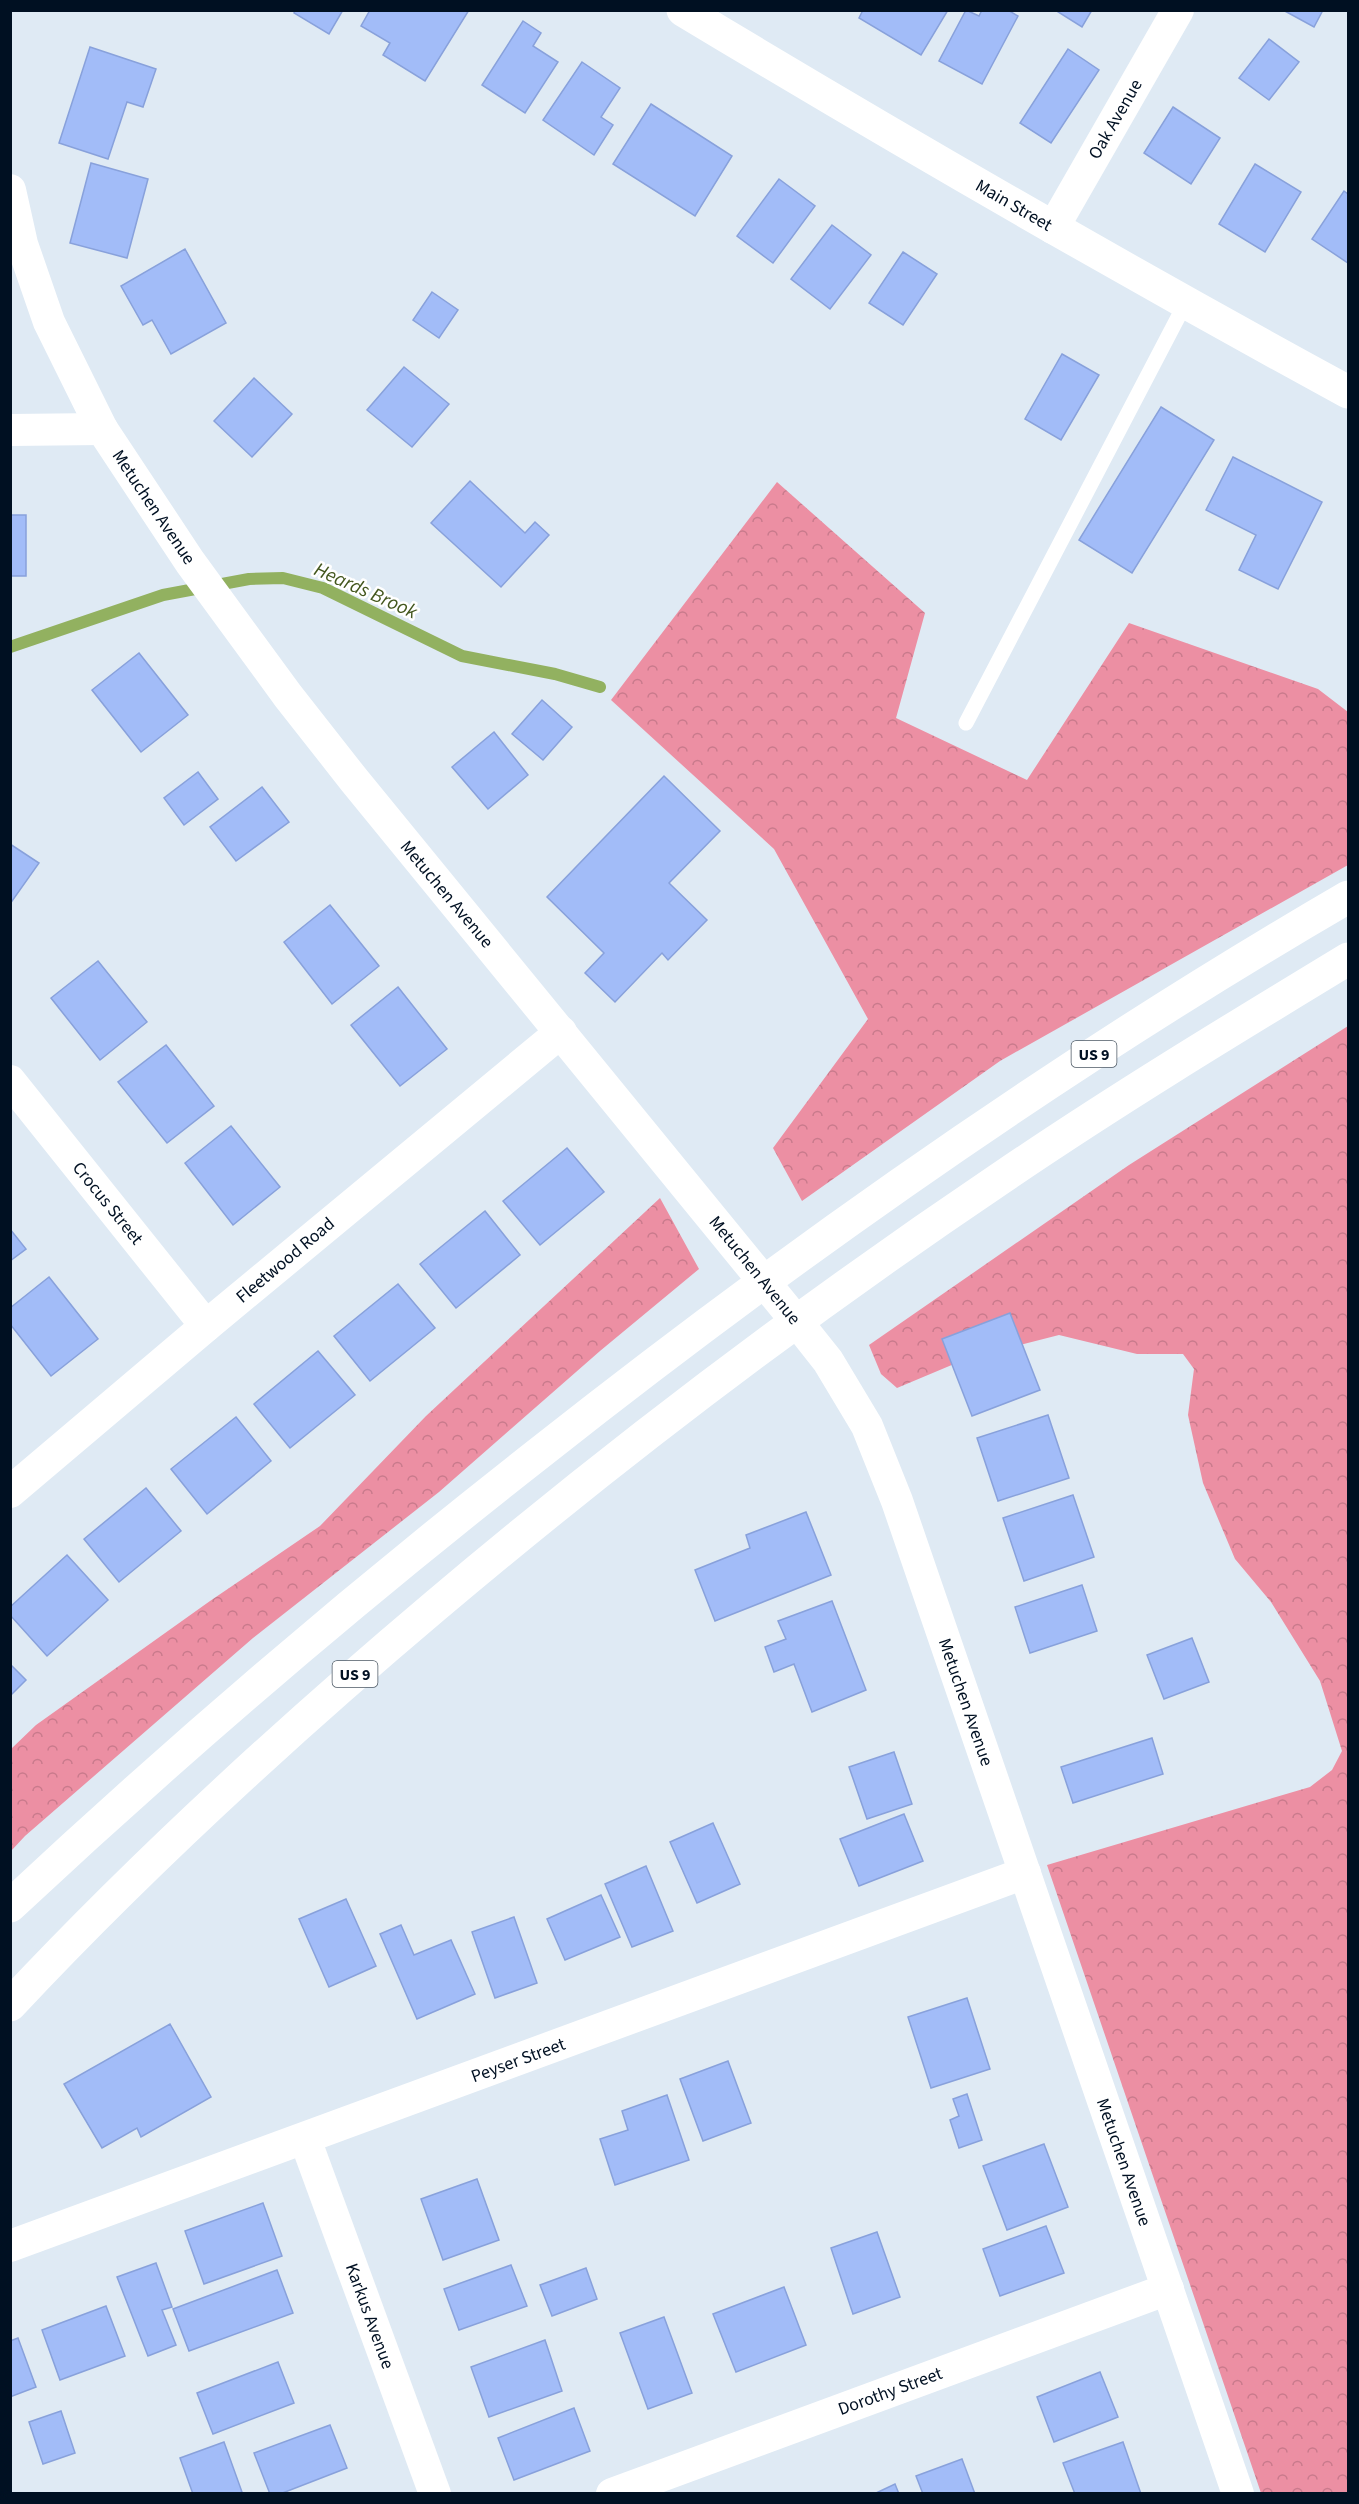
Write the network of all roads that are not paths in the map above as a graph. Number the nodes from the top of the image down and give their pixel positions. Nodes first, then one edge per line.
1 (683, 10) edge
2 (1178, 10) edge
3 (10, 190) edge
4 (1053, 228) junction
5 (1185, 304) junction
6 (1348, 392) edge
7 (102, 429) junction
8 (10, 430) edge
9 (966, 723) dead end
10 (1348, 897) edge
11 (1348, 959) edge
12 (561, 1032) junction
13 (10, 1081) edge
14 (206, 1326) junction
15 (10, 1492) edge
16 (1025, 1873) junction
17 (10, 1906) edge
18 (10, 2005) edge
19 (305, 2139) junction
20 (10, 2246) edge
21 (1168, 2289) junction
22 (435, 2493) edge
23 (612, 2493) edge
24 (1238, 2493) edge

1 - 4 main road, Main Street
2 - 4 street, Oak Avenue
3 - 7 street, Metuchen Avenue
4 - 5 main road, Main Street
5 - 6 main road, Main Street
5 - 9 lane
7 - 8 street
7 - 12 street, Metuchen Avenue
10 - 17 main road, US 9
11 - 18 main road, US 9
12 - 14 street, Fleetwood Road
12 - 16 street, Metuchen Avenue
13 - 14 street, Crocus Street
14 - 15 street, Fleetwood Road
16 - 19 street, Peyser Street
16 - 21 street, Metuchen Avenue
19 - 20 street, Peyser Street
19 - 22 street, Karkus Avenue
21 - 23 street, Dorothy Street
21 - 24 street, Metuchen Avenue

